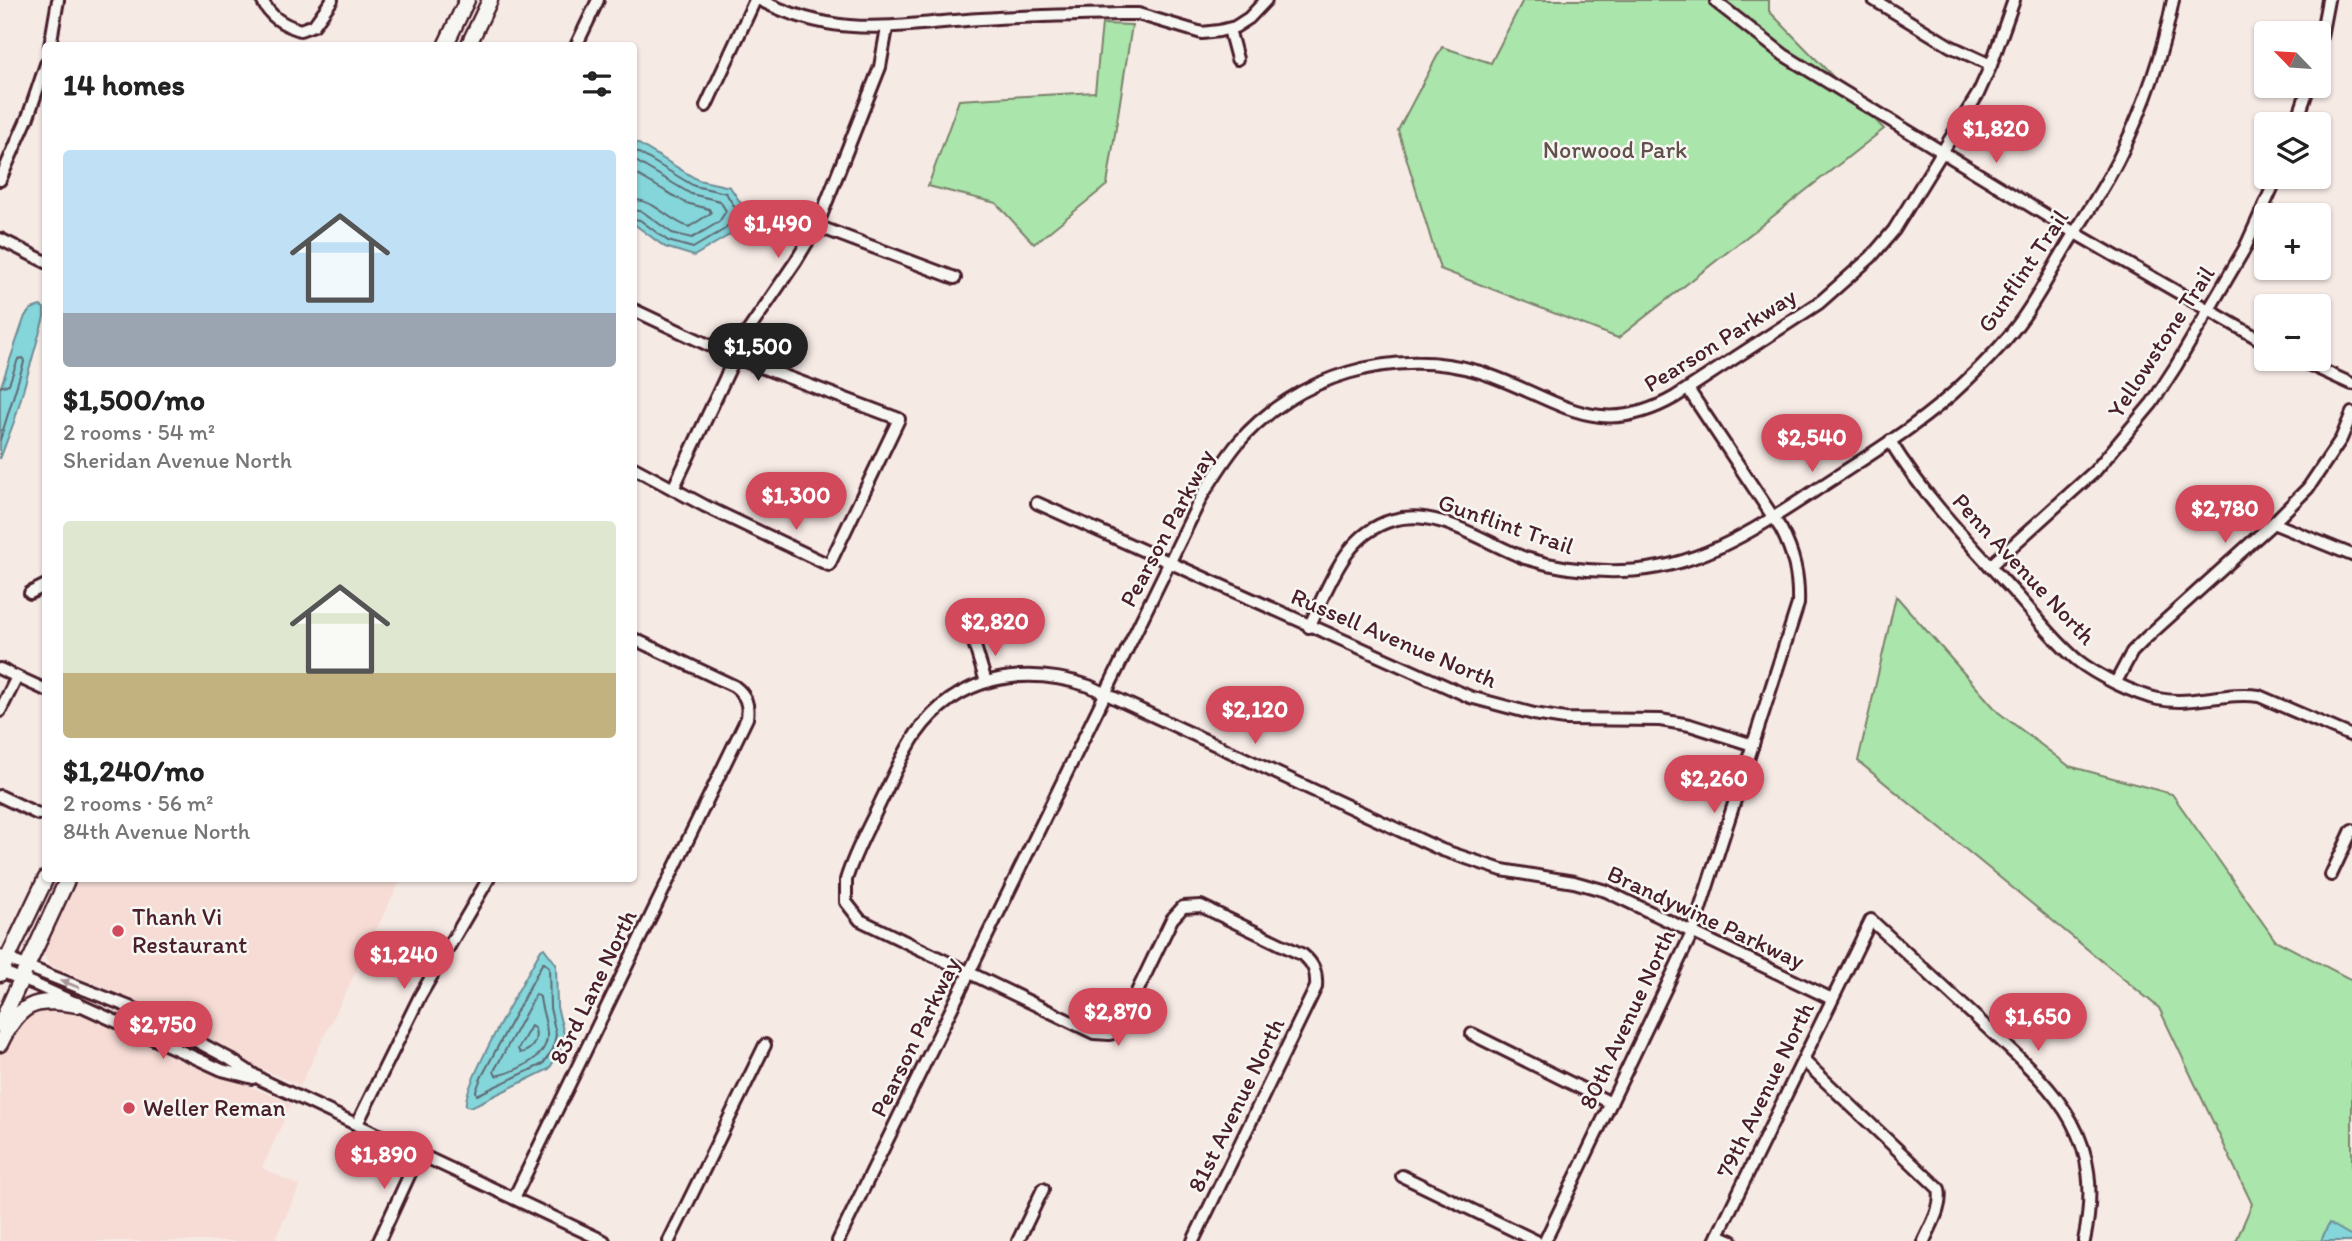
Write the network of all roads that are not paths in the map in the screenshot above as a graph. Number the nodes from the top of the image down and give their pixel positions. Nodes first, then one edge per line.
1 (58, 0) edge
2 (262, 0) edge
3 (332, 0) edge
4 (467, 0) edge
5 (490, 0) edge
6 (598, 0) edge
7 (755, 0) edge
8 (760, 0) edge
9 (1110, 0) edge
10 (1266, 0) edge
11 (1874, 0) edge
12 (2014, 0) edge
13 (2173, 0) edge
14 (2328, 0) edge
15 (1716, 2) dead end
16 (1110, 14) junction
17 (2324, 21) edge
18 (887, 27) junction
19 (1229, 29) junction
20 (50, 42) edge
21 (447, 42) edge
22 (470, 42) edge
23 (578, 42) edge
24 (1237, 59) dead end
25 (1991, 65) junction
26 (42, 76) edge
27 (706, 106) dead end
28 (1942, 151) junction
29 (0, 180) edge
30 (2272, 189) edge
31 (817, 226) junction
32 (2075, 233) junction
33 (0, 239) edge
34 (42, 260) edge
35 (956, 278) dead end
36 (2210, 309) junction
37 (637, 311) edge
38 (2254, 336) edge
39 (734, 357) junction
40 (2323, 371) edge
41 (2352, 384) edge
42 (1688, 389) junction
43 (2352, 413) edge
44 (1890, 441) junction
45 (637, 470) edge
46 (673, 489) junction
47 (1037, 503) dead end
48 (1773, 518) junction
49 (2273, 523) junction
50 (2352, 555) edge
51 (1170, 563) junction
52 (1990, 566) junction
53 (42, 588) edge
54 (30, 593) dead end
55 (1309, 626) junction
56 (637, 640) edge
57 (974, 643) dead end
58 (0, 668) edge
59 (17, 677) junction
60 (986, 682) junction
61 (2116, 682) junction
62 (42, 688) edge
63 (1106, 694) junction
64 (0, 711) edge
65 (2352, 736) edge
66 (1752, 745) junction
67 (0, 796) edge
68 (37, 814) dead end
69 (2352, 830) edge
70 (2331, 875) dead end
71 (44, 882) edge
72 (66, 882) edge
73 (487, 882) edge
74 (1693, 931) junction
75 (2, 966) edge
76 (24, 972) junction
77 (970, 974) junction
78 (1832, 999) junction
79 (77, 1005) junction
80 (0, 1025) edge
81 (1472, 1034) dead end
82 (0, 1044) edge
83 (765, 1045) dead end
84 (1803, 1060) junction
85 (262, 1080) junction
86 (1611, 1103) junction
87 (357, 1124) junction
88 (419, 1154) junction
89 (1402, 1176) dead end
90 (1043, 1189) dead end
91 (514, 1198) junction
92 (1717, 1238) edge
93 (379, 1241) edge
94 (604, 1241) edge
95 (669, 1241) edge
96 (838, 1241) edge
97 (1018, 1241) edge
98 (1193, 1241) edge
99 (1536, 1241) edge
100 (1545, 1241) edge
101 (1732, 1241) edge
102 (1924, 1241) edge
103 (2084, 1241) edge

1 - 20 street
2 - 3 street
4 - 21 main road
5 - 22 main road
6 - 23 street
7 - 27 street
8 - 18 street
9 - 16 street
10 - 19 street
11 - 25 street
12 - 25 street, Pearson Parkway
13 - 32 street, Gunflint Trail
14 - 17 street
15 - 28 street
16 - 18 street
16 - 19 street
18 - 31 street
19 - 24 street
25 - 28 street, Pearson Parkway
26 - 29 street
28 - 32 street
28 - 42 street, Pearson Parkway
30 - 36 street, Yellowstone Trail
31 - 35 street
31 - 39 street
32 - 36 street
32 - 44 street, Gunflint Trail
33 - 34 street
36 - 38 street
36 - 52 street, Yellowstone Trail
37 - 39 street
39 - 46 street
39 - 46 street
40 - 41 street
42 - 48 street, 80th Avenue North
42 - 51 street, Pearson Parkway
43 - 49 street
44 - 48 street, Gunflint Trail
44 - 52 street, Penn Avenue North
45 - 46 street
47 - 51 street, Russell Avenue North
48 - 55 street, Gunflint Trail
48 - 66 street, 80th Avenue North
49 - 50 street
49 - 61 street
51 - 55 street, Russell Avenue North
51 - 63 street, Pearson Parkway
52 - 61 street, Penn Avenue North
53 - 54 street
55 - 66 street, Russell Avenue North
56 - 91 street, 83rd Lane North
57 - 60 street
58 - 59 street
59 - 62 street
59 - 64 street
60 - 63 street, Brandywine Parkway
60 - 77 street, Brandywine Parkway
61 - 65 street, Penn Avenue North
63 - 74 street, Brandywine Parkway
63 - 77 street, Pearson Parkway
66 - 74 street, 80th Avenue North
67 - 68 street
69 - 70 street
71 - 75 main road
72 - 76 main road
73 - 87 street
74 - 78 street, Brandywine Parkway
74 - 86 street, 80th Avenue North
75 - 76 street
76 - 79 street
76 - 80 main road
85 -> 76 street
77 - 96 street, Pearson Parkway
77 - 98 street, 81st Avenue North
78 - 84 street, 79th Avenue North
78 - 103 street, 79th Avenue North
79 - 82 main road
79 - 85 street
81 - 86 street
83 - 95 street
84 - 92 street, 79th Avenue North
84 - 102 street
85 - 87 street
86 - 100 street, 80th Avenue North
87 - 88 street
88 - 91 street
88 - 93 street
89 - 99 street
90 - 97 street
91 - 94 street
92 - 101 street

